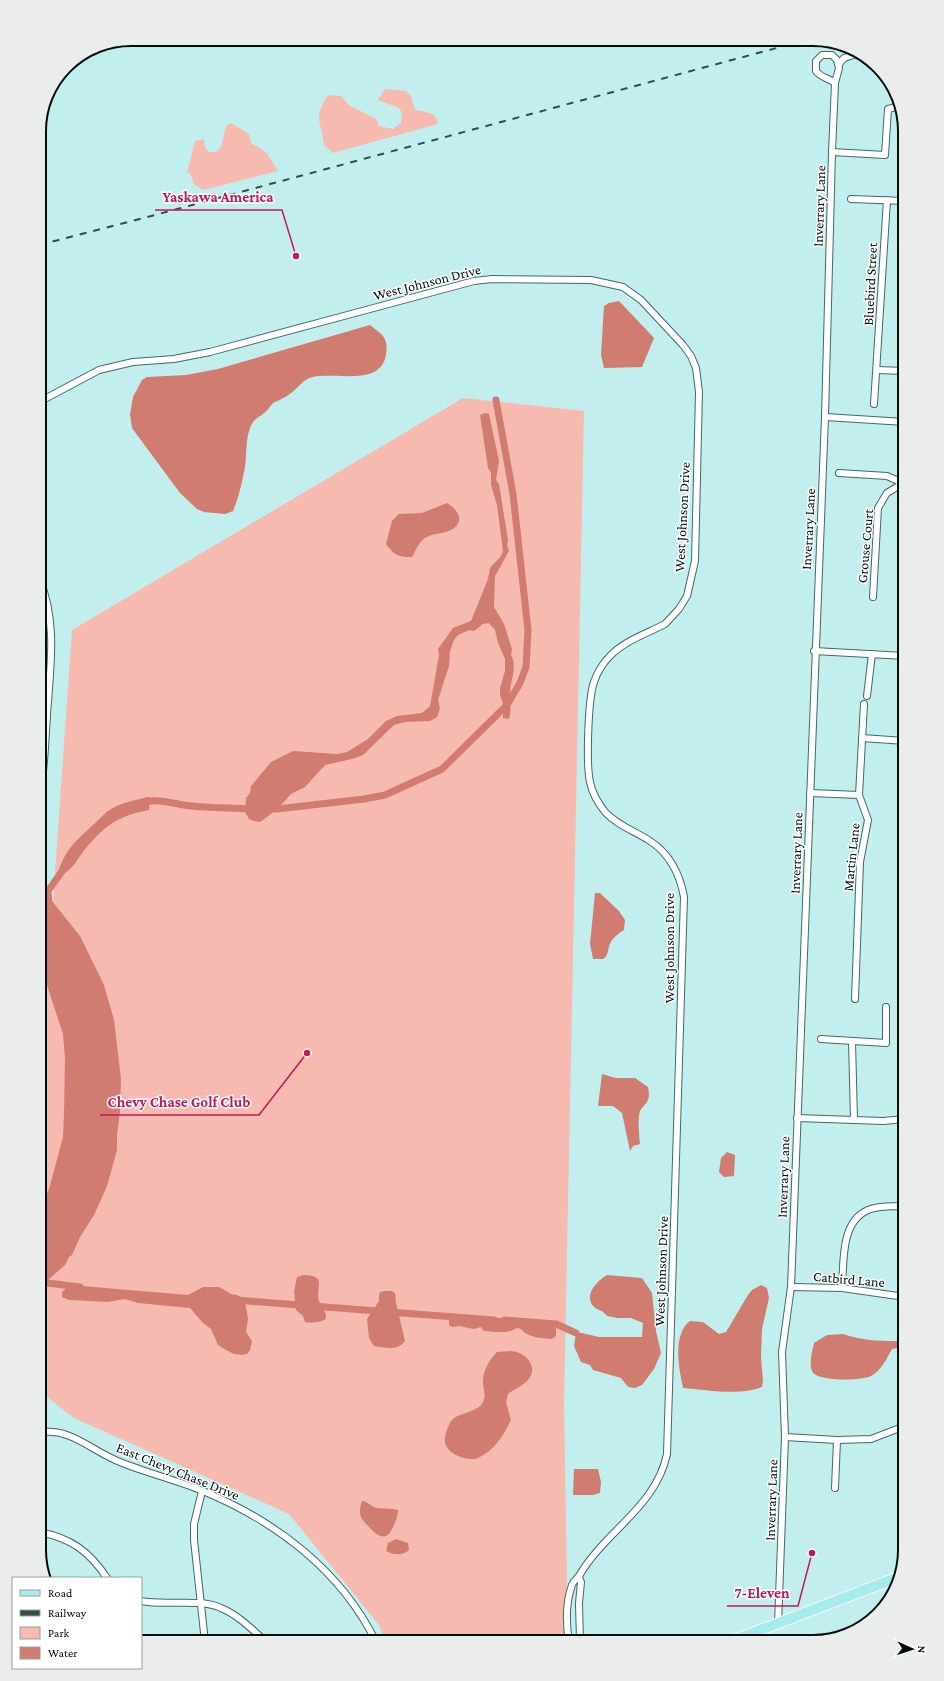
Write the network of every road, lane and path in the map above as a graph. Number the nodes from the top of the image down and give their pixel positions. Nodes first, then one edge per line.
1 (851, 56) edge
2 (839, 64) junction
3 (835, 83) junction
4 (894, 107) edge
5 (832, 152) junction
6 (851, 199) dead end
7 (887, 200) junction
8 (898, 201) edge
9 (877, 370) junction
10 (898, 370) edge
11 (46, 398) edge
12 (874, 404) dead end
13 (824, 417) junction
14 (898, 422) edge
15 (839, 473) dead end
16 (898, 480) edge
17 (898, 486) edge
18 (873, 597) dead end
19 (46, 598) edge
20 (814, 651) junction
21 (872, 654) junction
22 (898, 656) edge
23 (867, 696) dead end
24 (864, 704) dead end
25 (46, 732) edge
26 (862, 738) junction
27 (898, 741) edge
28 (810, 793) junction
29 (859, 795) junction
30 (855, 999) dead end
31 (886, 1007) dead end
32 (821, 1039) dead end
33 (852, 1041) junction
34 (797, 1118) junction
35 (854, 1120) junction
36 (898, 1120) edge
37 (898, 1206) edge
38 (791, 1287) junction
39 (842, 1288) junction
40 (898, 1296) edge
41 (898, 1429) edge
42 (46, 1433) edge
43 (785, 1437) junction
44 (837, 1440) junction
45 (835, 1488) dead end
46 (202, 1491) junction
47 (46, 1533) edge
48 (106, 1577) edge
49 (578, 1577) junction
50 (893, 1579) edge
51 (142, 1601) edge
52 (201, 1604) junction
53 (778, 1624) junction
54 (204, 1635) edge
55 (258, 1635) edge
56 (372, 1635) edge
57 (568, 1635) edge
58 (580, 1635) edge
59 (748, 1635) edge

1 - 2 street
2 - 3 street, Inverrary Lane
2 - 3 street
3 - 5 street, Inverrary Lane
4 - 5 street
5 - 13 street, Inverrary Lane
6 - 7 street
7 - 8 street
7 - 9 street, Bluebird Street
9 - 10 street
9 - 12 street, Bluebird Street
11 - 49 street, West Johnson Drive
13 - 14 street
13 - 20 street, Inverrary Lane
15 - 16 street
17 - 18 street, Grouse Court
19 - 25 street
20 - 21 street
20 - 28 street, Inverrary Lane
21 - 22 street
21 - 23 street
24 - 26 street, Martin Lane
26 - 27 street
26 - 29 street, Martin Lane
28 - 29 street
28 - 34 street, Inverrary Lane
29 - 30 street, Martin Lane
31 - 33 street
32 - 33 street
33 - 35 street
34 - 35 street
34 - 38 street, Inverrary Lane
35 - 36 street
37 - 39 street
38 - 39 street, Catbird Lane
38 - 43 street, Inverrary Lane
39 - 40 street, Catbird Lane
41 - 44 street
42 - 46 street, East Chevy Chase Drive
43 - 44 street
43 - 53 street, Inverrary Lane
44 - 45 street
46 - 52 street
46 - 56 street, East Chevy Chase Drive
47 - 48 street
49 - 57 street, West Johnson Drive
49 - 58 street
50 - 53 main road
51 - 52 street
52 - 54 street
52 - 55 street
53 - 59 main road

